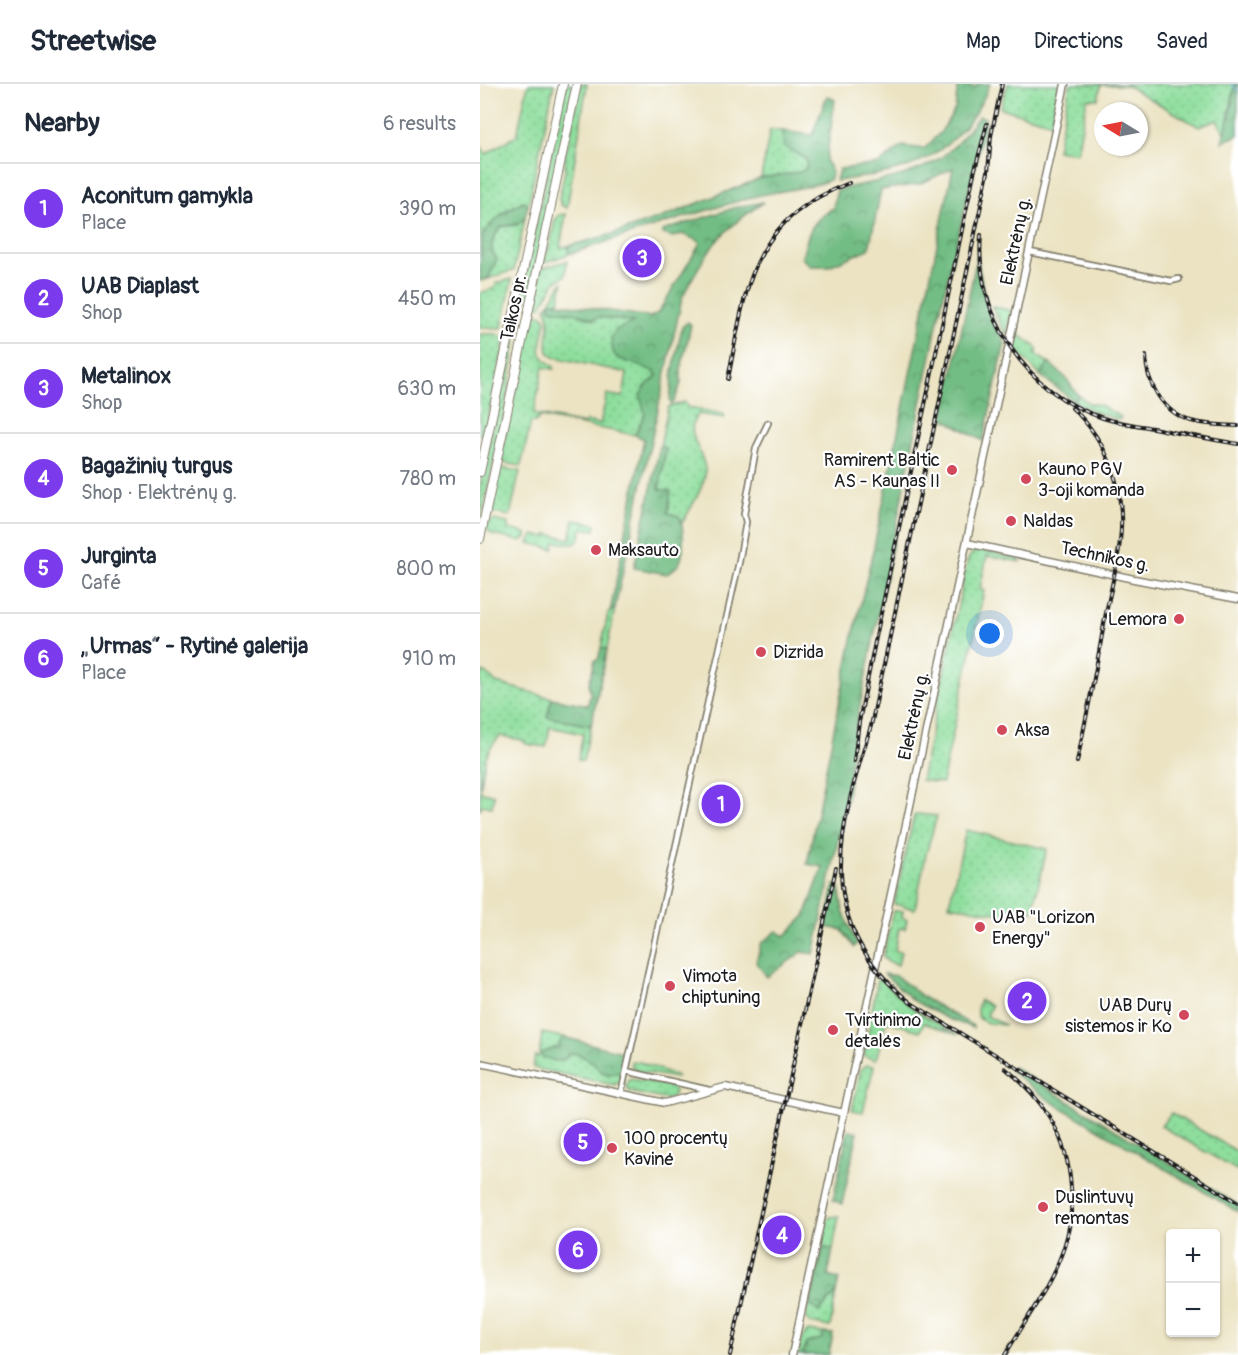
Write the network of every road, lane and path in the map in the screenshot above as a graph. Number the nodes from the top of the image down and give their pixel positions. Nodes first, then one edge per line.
1 (563, 84) edge
2 (577, 84) edge
3 (1065, 84) edge
4 (1030, 252) junction
5 (1179, 279) dead end
6 (517, 299) junction
7 (529, 308) junction
8 (510, 334) junction
9 (523, 342) junction
10 (768, 423) dead end
11 (480, 472) edge
12 (480, 539) edge
13 (967, 543) junction
14 (1238, 599) edge
15 (480, 1063) edge
16 (626, 1071) junction
17 (710, 1090) junction
18 (621, 1094) junction
19 (844, 1113) junction
20 (792, 1355) edge

1 - 6 main road, Taikos pr.
2 - 7 main road, Taikos pr.
3 - 4 street, Elektrėnų g.
4 - 5 street
4 - 13 street, Elektrėnų g.
6 - 7 main road
6 - 8 main road, Taikos pr.
7 - 9 main road, Taikos pr.
8 - 9 main road
8 - 11 main road, Taikos pr.
9 - 12 main road, Taikos pr.
10 - 16 street
13 - 14 street, Technikos g.
13 - 19 street, Elektrėnų g.
15 - 18 street
16 - 17 street
16 - 18 street
17 - 18 street
17 - 19 street
19 - 20 street, Elektrėnų g.

